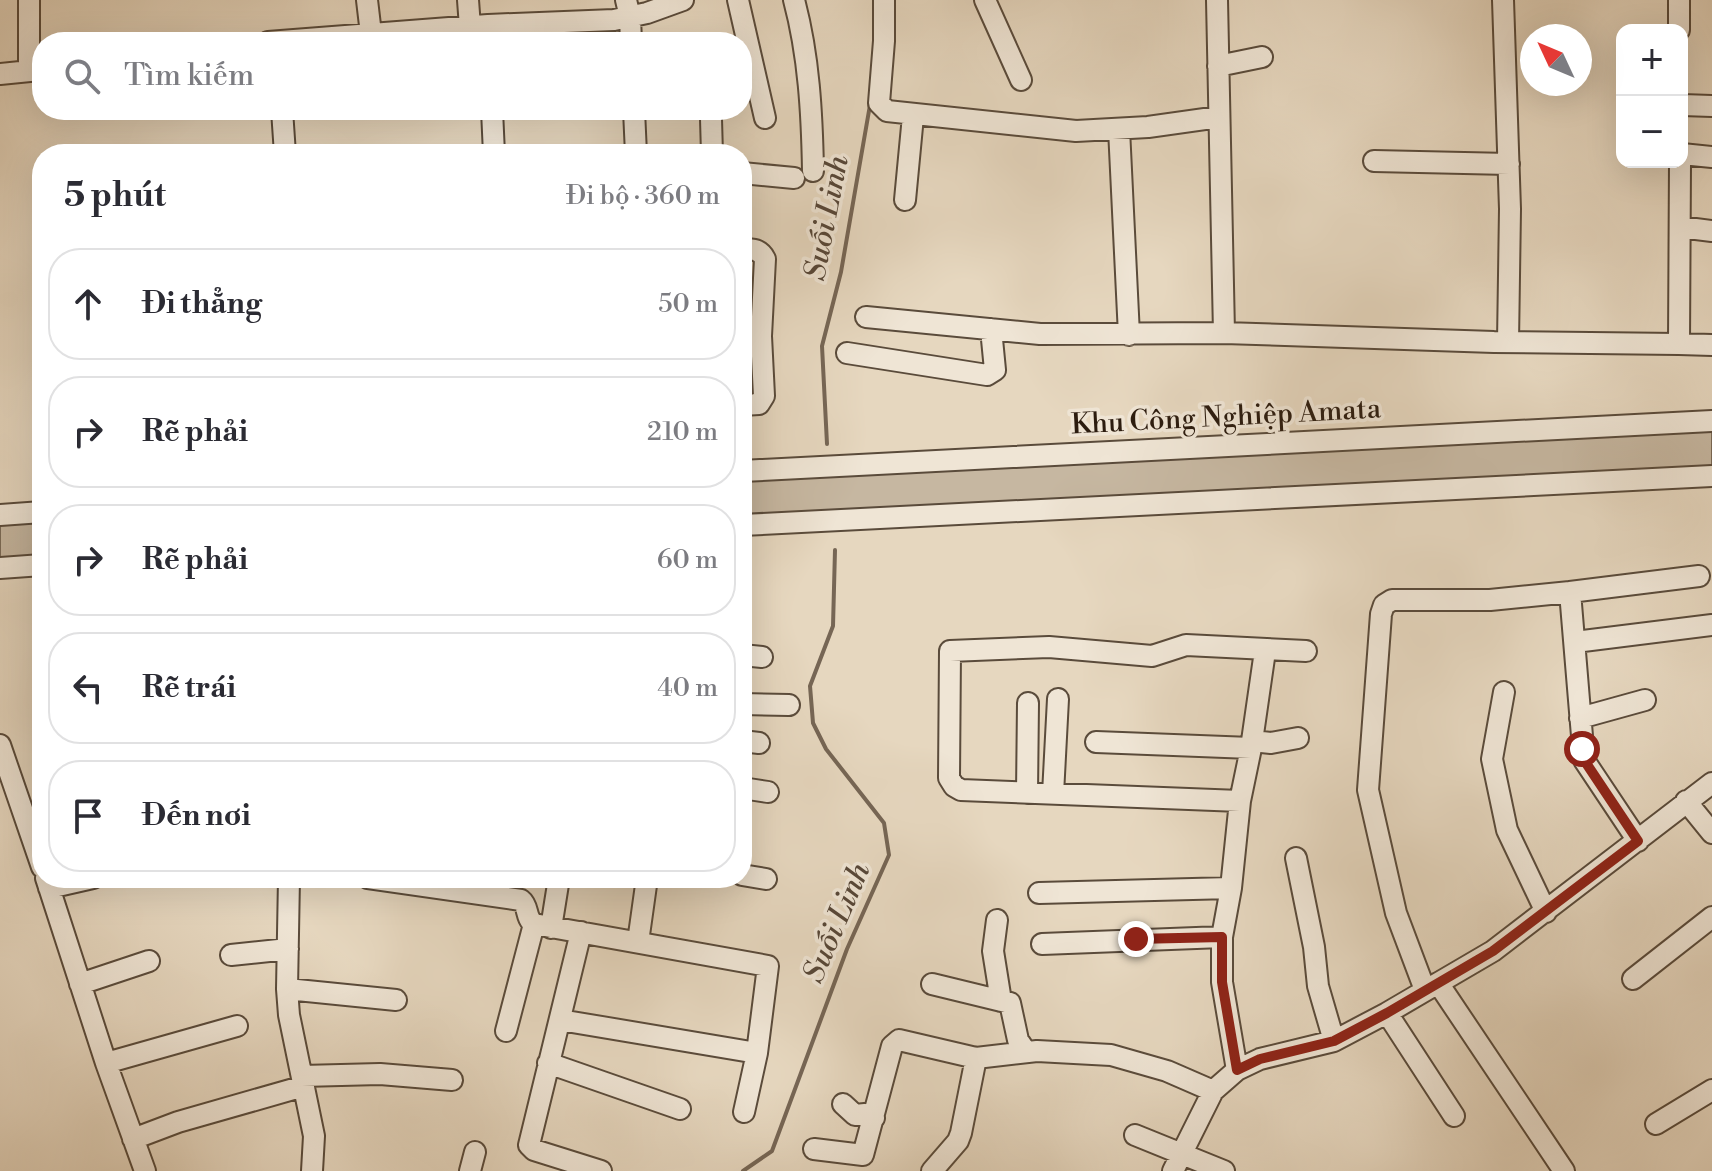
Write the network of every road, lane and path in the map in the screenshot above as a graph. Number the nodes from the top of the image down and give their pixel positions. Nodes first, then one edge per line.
1 (29, 0) edge
2 (367, 0) edge
3 (468, 0) edge
4 (683, 0) edge
5 (738, 0) edge
6 (794, 0) edge
7 (884, 0) edge
8 (985, 0) edge
9 (1217, 0) edge
10 (1503, 0) edge
11 (1679, 0) edge
12 (628, 8) edge
13 (1679, 24) edge
14 (482, 31) edge
15 (32, 32) edge
16 (371, 32) edge
17 (445, 32) edge
18 (630, 32) edge
19 (745, 32) edge
20 (1262, 57) dead end
21 (752, 61) edge
22 (1218, 66) junction
23 (32, 70) edge
24 (0, 74) edge
25 (1021, 80) dead end
26 (1688, 105) edge
27 (1712, 106) edge
28 (913, 116) junction
29 (1219, 117) junction
30 (765, 118) dead end
31 (283, 120) edge
32 (492, 120) edge
33 (634, 120) edge
34 (711, 120) edge
35 (1119, 129) junction
36 (284, 144) edge
37 (494, 144) edge
38 (636, 144) edge
39 (712, 144) edge
40 (1688, 155) edge
41 (1712, 157) edge
42 (1374, 161) dead end
43 (1509, 164) junction
44 (1680, 168) edge
45 (752, 173) edge
46 (905, 200) dead end
47 (1680, 227) junction
48 (1712, 231) edge
49 (752, 249) edge
50 (866, 317) dead end
51 (991, 329) junction
52 (1224, 333) junction
53 (1129, 335) junction
54 (752, 336) edge
55 (1508, 342) junction
56 (1679, 344) junction
57 (1712, 345) edge
58 (847, 353) dead end
59 (752, 404) edge
60 (1712, 421) edge
61 (752, 470) edge
62 (1712, 476) edge
63 (32, 513) edge
64 (0, 515) edge
65 (752, 524) edge
66 (32, 566) edge
67 (0, 568) edge
68 (1699, 576) dead end
69 (1570, 592) junction
70 (1712, 625) edge
71 (1575, 642) junction
72 (1265, 651) junction
73 (1306, 651) dead end
74 (1504, 692) dead end
75 (1058, 699) dead end
76 (1645, 700) dead end
77 (1028, 703) dead end
78 (752, 704) edge
79 (789, 705) dead end
80 (1580, 718) junction
81 (1298, 738) dead end
82 (1096, 742) dead end
83 (1252, 744) junction
84 (0, 745) edge
85 (1712, 783) edge
86 (752, 790) edge
87 (768, 792) dead end
88 (1027, 793) junction
89 (1053, 794) junction
90 (1240, 801) junction
91 (1686, 801) junction
92 (1712, 833) edge
93 (32, 838) edge
94 (1638, 841) junction
95 (1296, 858) dead end
96 (752, 877) edge
97 (766, 879) dead end
98 (49, 888) edge
99 (289, 888) edge
100 (501, 888) edge
101 (556, 888) edge
102 (646, 888) edge
103 (1231, 888) junction
104 (1039, 893) dead end
105 (1546, 912) junction
106 (1712, 917) edge
107 (997, 920) dead end
108 (543, 926) junction
109 (581, 932) junction
110 (1222, 937) junction
111 (638, 942) junction
112 (1042, 944) dead end
113 (288, 949) junction
114 (231, 955) dead end
115 (149, 961) dead end
116 (1633, 979) dead end
117 (80, 984) junction
118 (932, 984) dead end
119 (1432, 986) junction
120 (287, 989) junction
121 (396, 1000) dead end
122 (1001, 1001) junction
123 (1387, 1013) junction
124 (560, 1020) junction
125 (237, 1026) dead end
126 (506, 1031) dead end
127 (1334, 1041) junction
128 (1026, 1052) junction
129 (757, 1053) junction
130 (976, 1058) junction
131 (106, 1063) junction
132 (548, 1063) junction
133 (1237, 1070) junction
134 (452, 1080) dead end
135 (303, 1081) junction
136 (1712, 1090) edge
137 (1213, 1091) junction
138 (843, 1104) dead end
139 (680, 1109) dead end
140 (744, 1112) dead end
141 (1454, 1116) dead end
142 (874, 1118) junction
143 (1656, 1124) dead end
144 (1135, 1135) dead end
145 (133, 1139) junction
146 (814, 1149) dead end
147 (1177, 1162) edge
148 (145, 1171) edge
149 (312, 1171) edge
150 (601, 1171) edge
151 (932, 1171) edge
152 (1224, 1171) edge
153 (1564, 1171) edge

1 - 15 street
2 - 16 street
3 - 14 street
4 - 12 street
5 - 19 street
6 - 45 street
7 - 28 street
8 - 25 street
9 - 22 street
10 - 43 street
11 - 13 street
12 - 14 street
12 - 18 street
14 - 17 street
20 - 22 street
21 - 30 street
22 - 29 street
23 - 24 street
26 - 27 street
28 - 35 street
28 - 46 street
29 - 35 street
29 - 52 street
31 - 36 street
32 - 37 street
33 - 38 street
34 - 39 street
35 - 53 street
40 - 41 street
42 - 43 street
43 - 55 street
44 - 47 street
47 - 48 street
47 - 56 street
49 - 54 street
50 - 51 street
51 - 53 street
51 - 58 street
52 - 53 street
52 - 55 street
54 - 59 street
55 - 56 street
56 - 57 street
60 - 61 street, Khu Công Nghiệp Amata
62 - 65 street
63 - 64 street
66 - 67 street
68 - 69 street
69 - 71 street
69 - 119 street
70 - 71 street
71 - 80 street
72 - 73 street
72 - 83 street
72 - 88 street
74 - 105 street
75 - 89 street
76 - 80 street
77 - 88 street
78 - 79 street
80 - 94 street
81 - 83 street
82 - 83 street
83 - 90 street
84 - 93 street
85 - 91 street
86 - 87 street
88 - 89 street
89 - 90 street
90 - 103 street
91 - 92 street
91 - 94 street
94 - 105 street
95 - 127 street
96 - 97 street
98 - 117 street
99 - 113 street
100 - 108 street
101 - 108 street
102 - 111 street
103 - 104 street
103 - 110 street
105 - 119 street
106 - 116 street
107 - 122 street
108 - 109 street
108 - 126 street
109 - 111 street
109 - 124 street
110 - 112 street
110 - 133 street
111 - 129 street
113 - 114 street
113 - 120 street
115 - 117 street
117 - 131 street
118 - 122 street
119 - 123 street
119 - 153 street
120 - 121 street
120 - 135 street
122 - 128 street
123 - 127 street
123 - 141 street
124 - 129 street
124 - 132 street
125 - 131 street
127 - 133 street
128 - 130 street
128 - 137 street
129 - 140 street
130 - 142 street
130 - 151 street
131 - 145 street
132 - 139 street
132 - 150 street
133 - 137 street
134 - 135 street
135 - 145 street
135 - 149 street
136 - 143 street
137 - 147 street
138 - 142 street
142 - 146 street
144 - 147 street
145 - 148 street
147 - 152 street

